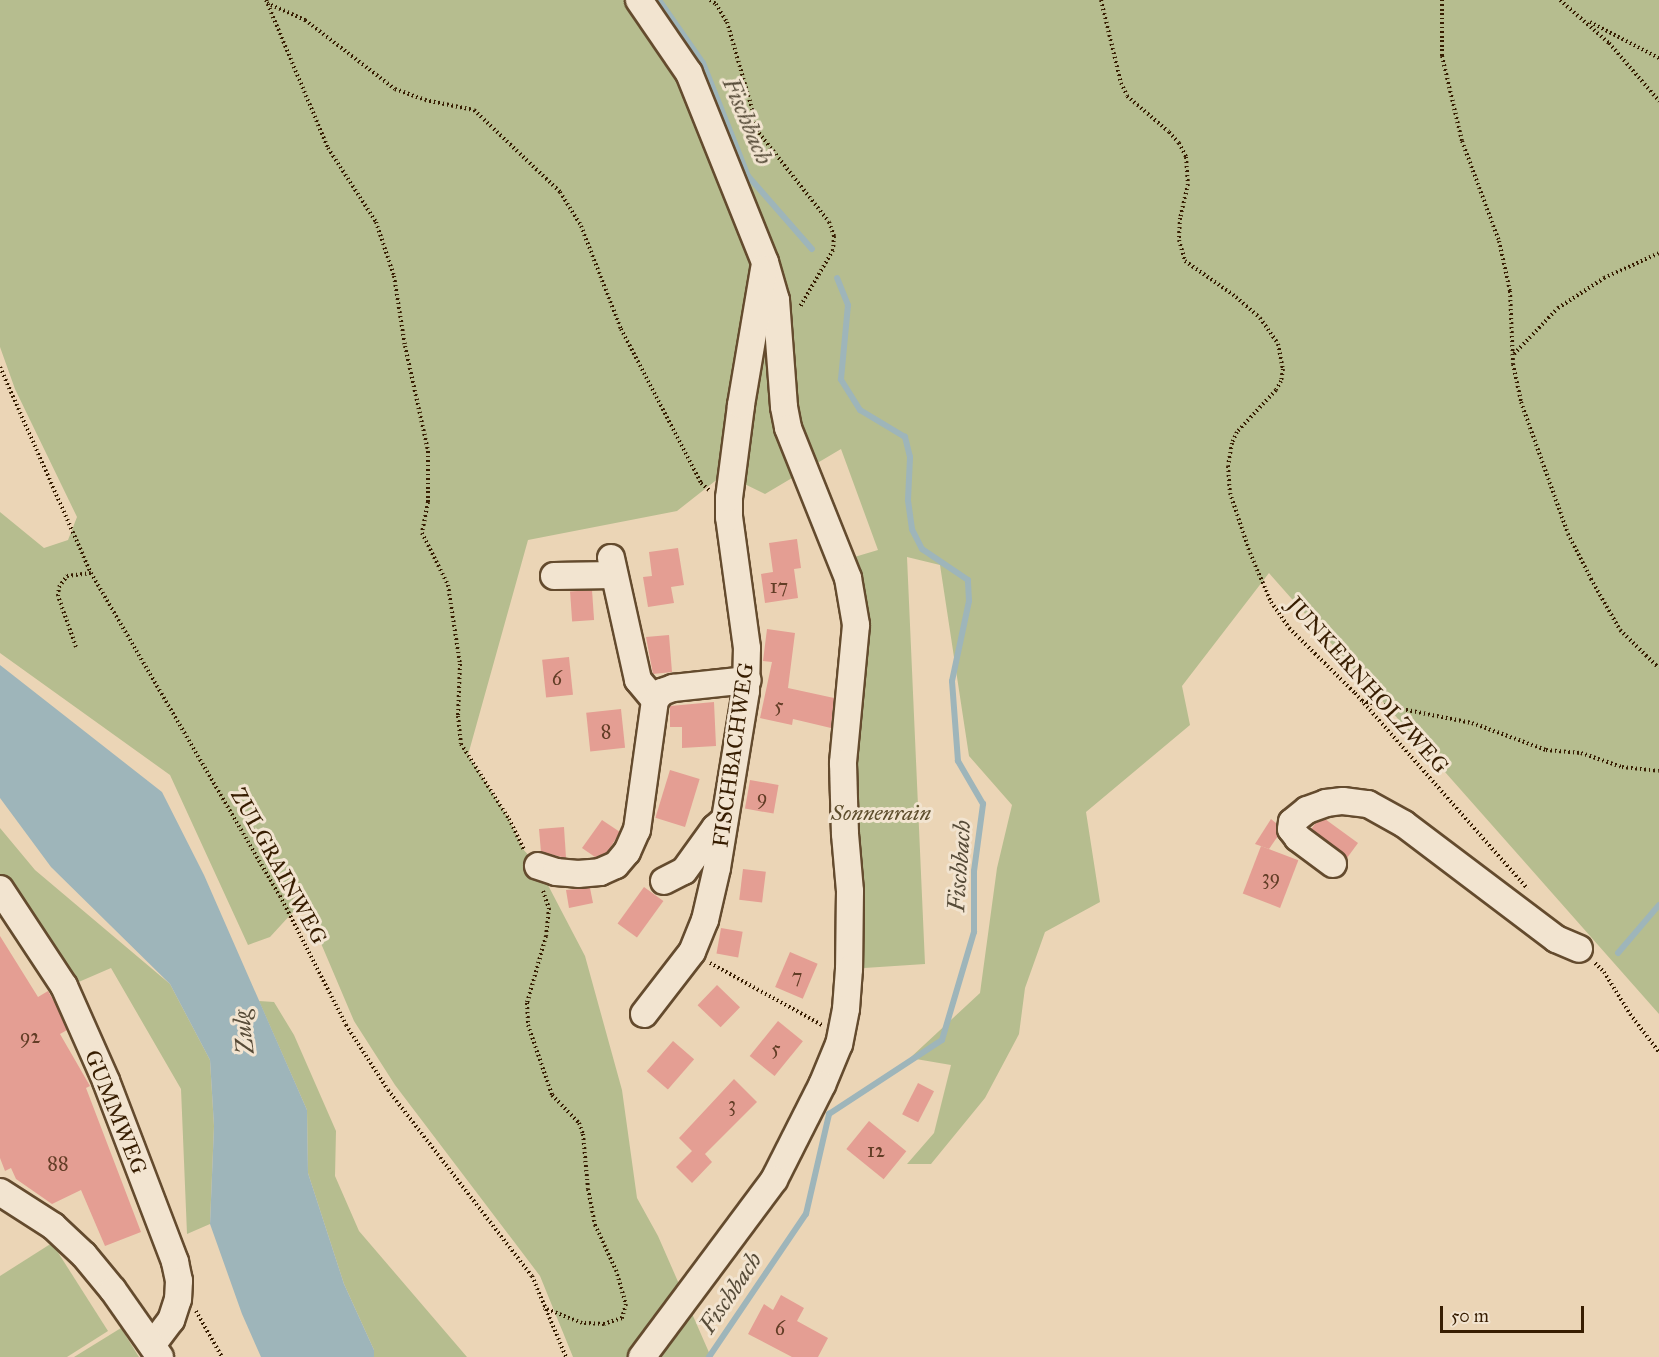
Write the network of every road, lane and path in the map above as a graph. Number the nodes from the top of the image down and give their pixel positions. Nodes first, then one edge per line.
1 (639, 0) edge
2 (710, 0) edge
3 (1101, 0) edge
4 (1442, 0) edge
5 (1560, 0) edge
6 (267, 1) edge
7 (1584, 19) junction
8 (1659, 58) edge
9 (1659, 101) edge
10 (1659, 253) edge
11 (765, 262) junction
12 (794, 318) dead end
13 (1513, 354) junction
14 (0, 368) edge
15 (729, 498) junction
16 (91, 573) junction
17 (554, 576) dead end
18 (76, 647) dead end
19 (1659, 668) edge
20 (748, 680) junction
21 (655, 700) junction
22 (1361, 700) junction
23 (1659, 771) edge
24 (724, 820) junction
25 (1333, 864) dead end
26 (540, 877) junction
27 (664, 882) dead end
28 (0, 889) edge
29 (1535, 897) dead end
30 (1579, 949) joint
31 (708, 961) dead end
32 (644, 1014) dead end
33 (829, 1029) dead end
34 (1659, 1053) edge
35 (0, 1192) edge
36 (179, 1281) junction
37 (544, 1308) junction
38 (156, 1351) edge
39 (222, 1357) edge
40 (566, 1357) edge
41 (642, 1357) edge

1 - 11 street
2 - 12 path
3 - 22 path, JUNKERNHOLZWEG
4 - 13 path
5 - 7 path
6 - 15 path
6 - 26 path
7 - 8 path
7 - 9 path
10 - 13 path
11 - 15 street, FISCHBACHWEG
11 - 41 street
13 - 19 path
14 - 16 path, ZULGRAINWEG
15 - 20 street, FISCHBACHWEG
16 - 18 path
16 - 37 path, ZULGRAINWEG
17 - 21 street
20 - 21 street
20 - 24 street, FISCHBACHWEG
21 - 26 street
22 - 23 path
22 - 29 path, JUNKERNHOLZWEG
24 - 27 street
24 - 32 street, FISCHBACHWEG
25 - 30 street
26 - 37 path
28 - 36 street, GUMMWEG
30 - 34 path
31 - 33 path
35 - 38 street, GUMMWEG
36 - 38 street, GUMMWEG
36 - 39 path
37 - 40 path, ZULGRAINWEG

